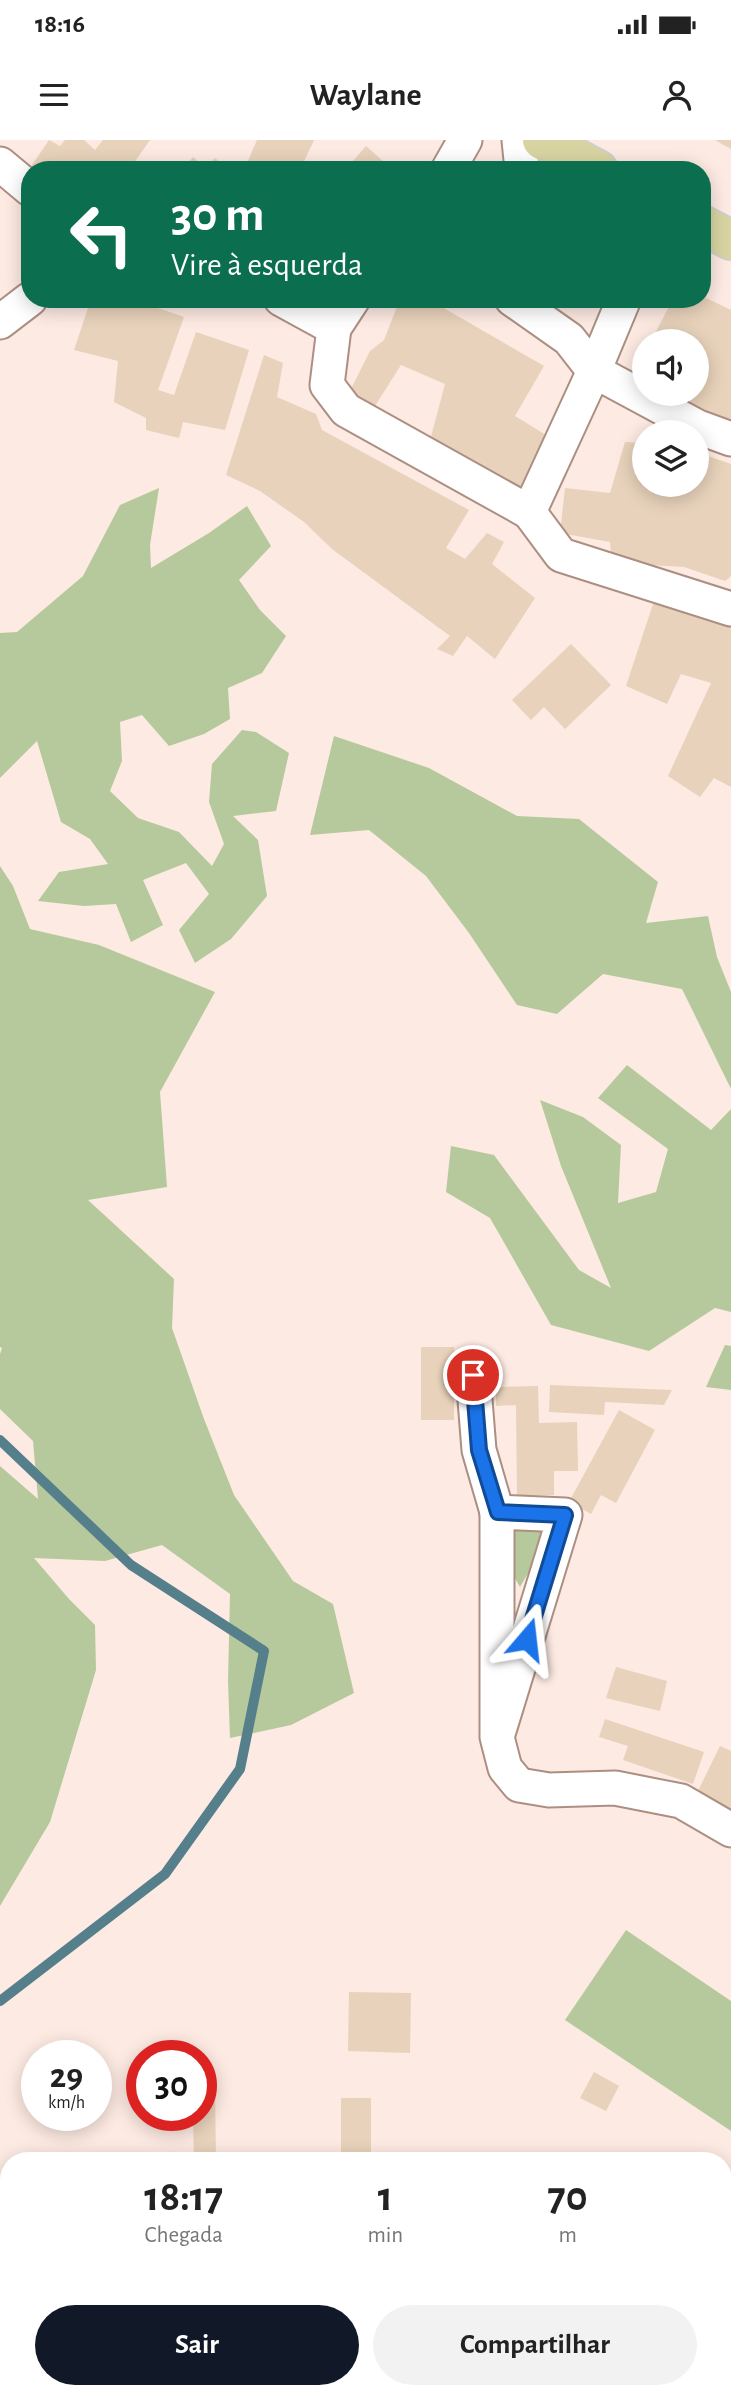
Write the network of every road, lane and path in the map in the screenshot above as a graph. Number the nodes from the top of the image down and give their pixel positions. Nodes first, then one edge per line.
1 (465, 140) edge
2 (519, 140) edge
3 (542, 140) edge
4 (453, 161) edge
5 (521, 161) edge
6 (581, 161) edge
7 (0, 164) edge
8 (21, 182) edge
9 (711, 230) edge
10 (731, 240) edge
11 (21, 306) edge
12 (297, 308) edge
13 (347, 308) edge
14 (526, 308) edge
15 (557, 308) edge
16 (620, 308) edge
17 (0, 322) edge
18 (334, 328) junction
19 (569, 339) junction
20 (594, 371) junction
21 (731, 439) edge
22 (529, 512) junction
23 (731, 609) edge
24 (473, 1375) dead end
25 (498, 1512) junction
26 (497, 1737) junction
27 (731, 1830) edge

1 - 4 street
2 - 5 street
3 - 6 main road
7 - 8 street
9 - 10 main road
11 - 17 street
12 - 18 street
13 - 18 street
14 - 19 street
15 - 19 street
16 - 20 street
18 - 22 street
19 - 20 street
20 - 21 street
20 - 22 street
22 - 23 street
24 - 25 street
25 - 26 street
25 - 26 street
26 - 27 street

